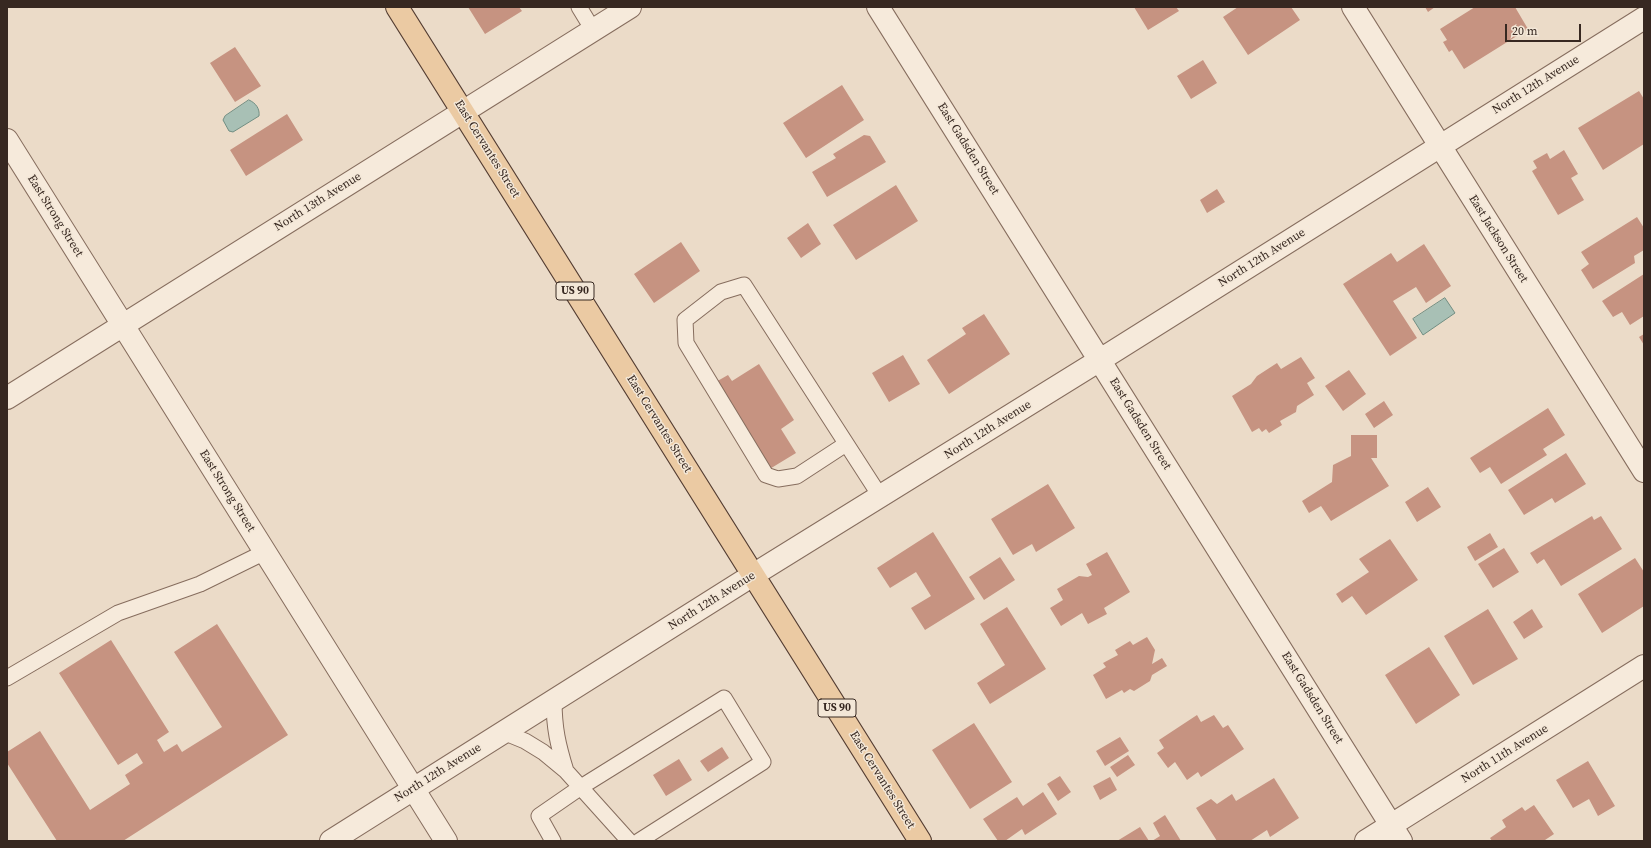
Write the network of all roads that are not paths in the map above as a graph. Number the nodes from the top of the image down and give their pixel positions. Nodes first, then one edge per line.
1 (397, 7) edge
2 (579, 7) edge
3 (630, 7) edge
4 (878, 7) edge
5 (1353, 7) edge
6 (1644, 18) edge
7 (594, 30) junction
8 (463, 111) junction
9 (7, 140) edge
10 (1440, 146) junction
11 (123, 324) junction
12 (1100, 360) junction
13 (7, 398) edge
14 (846, 444) junction
15 (1644, 471) edge
16 (880, 496) junction
17 (265, 552) junction
18 (753, 575) junction
19 (1644, 666) edge
20 (7, 678) edge
21 (554, 700) junction
22 (503, 732) junction
23 (566, 771) junction
24 (581, 787) junction
25 (414, 789) junction
26 (1396, 833) edge
27 (331, 841) edge
28 (446, 841) edge
29 (553, 841) edge
30 (629, 841) edge
31 (639, 841) edge
32 (920, 841) edge
33 (1366, 841) edge

1 - 8 main road, East Cervantes Street / US 90
2 - 7 lane
3 - 7 street, North 13th Avenue
4 - 12 street, East Gadsden Street
5 - 10 street, East Jackson Street
6 - 10 street, North 12th Avenue
7 - 8 street, North 13th Avenue
8 - 11 street, North 13th Avenue
8 - 18 main road, East Cervantes Street / US 90
9 - 11 street, East Strong Street
10 - 12 street, North 12th Avenue
10 - 15 street, East Jackson Street
11 - 13 street, North 13th Avenue
11 - 17 street, East Strong Street
12 - 16 street, North 12th Avenue
12 - 26 street, East Gadsden Street
14 - 14 lane
14 - 16 lane
16 - 18 street, North 12th Avenue
17 - 20 lane
17 - 25 street, East Strong Street
18 - 21 street, North 12th Avenue
18 - 32 main road, East Cervantes Street / US 90
19 - 26 street, North 11th Avenue
21 - 22 street, North 12th Avenue
21 - 23 lane
22 - 23 lane
22 - 25 street, North 12th Avenue
23 - 24 lane
24 - 29 lane
24 - 30 lane
24 - 31 lane
25 - 27 street, North 12th Avenue
25 - 28 street, East Strong Street
26 - 33 street, North 11th Avenue

